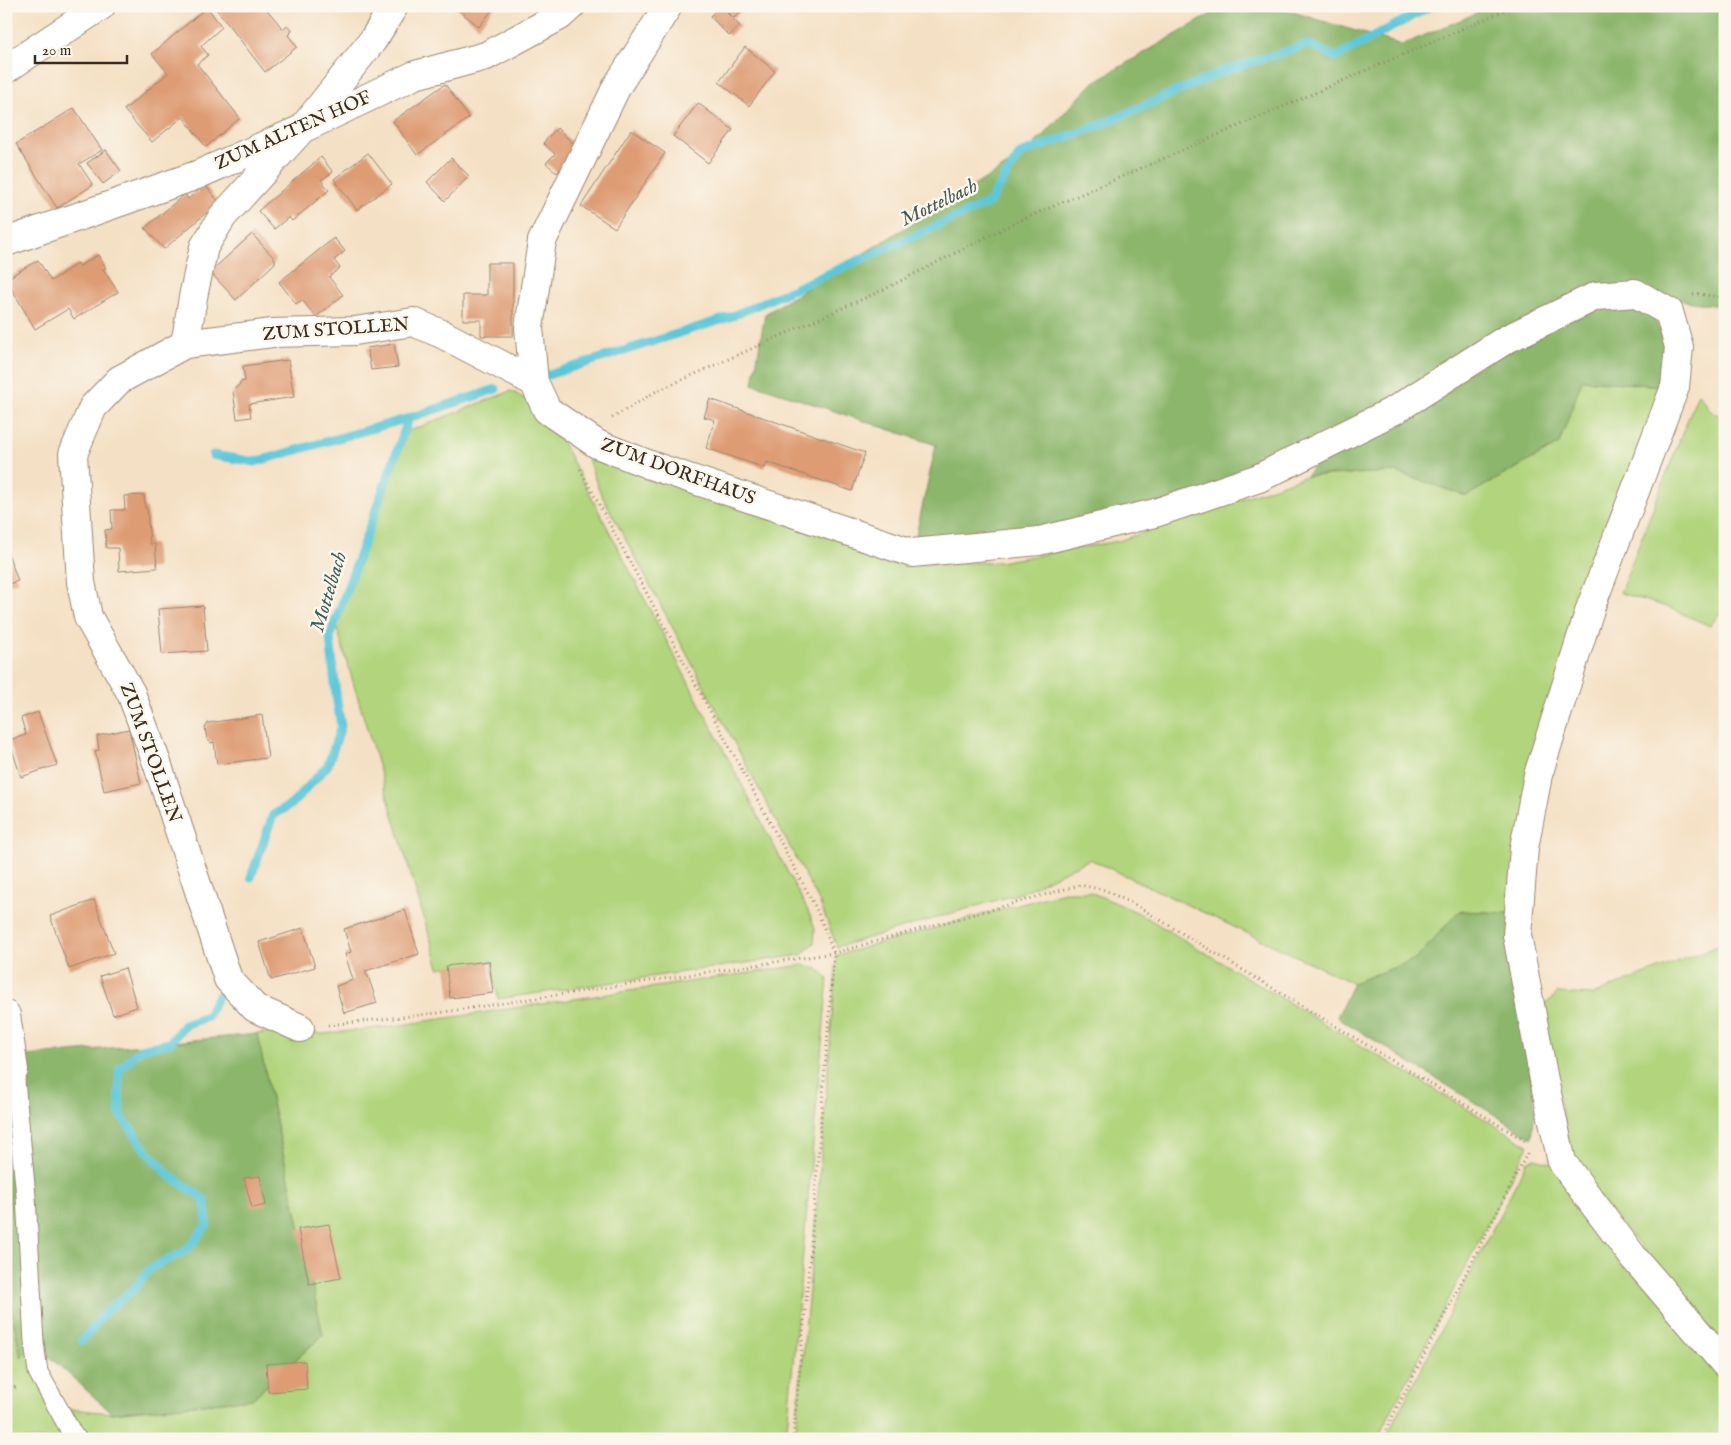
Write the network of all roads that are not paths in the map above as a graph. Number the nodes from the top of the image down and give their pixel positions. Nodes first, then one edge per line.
1 (101, 6) edge
2 (394, 6) edge
3 (571, 6) edge
4 (668, 6) edge
5 (6, 69) edge
6 (302, 129) junction
7 (6, 242) edge
8 (186, 344) junction
9 (534, 382) junction
10 (6, 1015) edge
11 (300, 1028) road end
12 (14, 1070) joint
13 (1725, 1364) edge
14 (77, 1439) edge

1 - 5 street
2 - 6 street
3 - 6 street, ZUM ALTEN HOF
4 - 9 street, ZUM DORFHAUS
6 - 7 street, ZUM ALTEN HOF
6 - 8 street
8 - 9 street, ZUM STOLLEN
8 - 11 street, ZUM STOLLEN
9 - 13 street, ZUM DORFHAUS
10 - 12 street
12 - 14 lane

